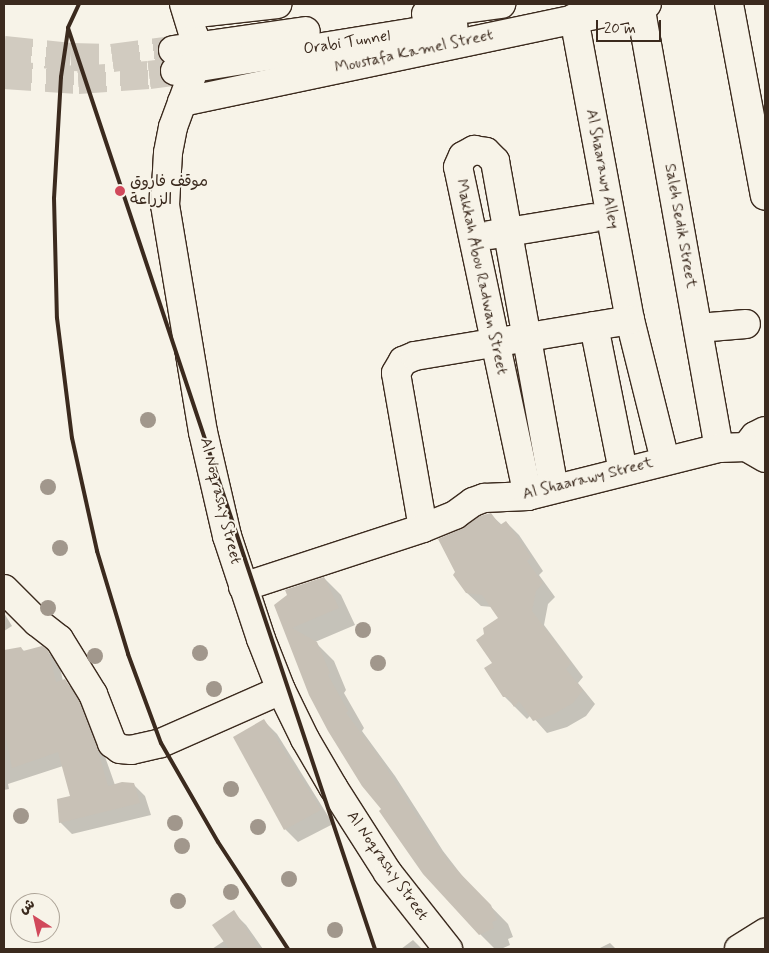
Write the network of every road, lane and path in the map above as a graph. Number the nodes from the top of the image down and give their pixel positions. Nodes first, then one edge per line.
1 (277, 4) edge
2 (501, 4) edge
3 (643, 4) edge
4 (728, 4) edge
5 (186, 9) edge
6 (574, 18) junction
7 (183, 59) junction
8 (182, 102) junction
9 (765, 196) edge
10 (592, 218) dead end
11 (508, 232) junction
12 (473, 238) junction
13 (630, 320) junction
14 (746, 324) dead end
15 (594, 326) junction
16 (698, 328) junction
17 (527, 337) junction
18 (495, 342) junction
19 (759, 445) edge
20 (719, 448) junction
21 (665, 460) junction
22 (623, 471) junction
23 (554, 488) junction
24 (528, 496) junction
25 (423, 528) junction
26 (243, 587) junction
27 (4, 589) edge
28 (281, 690) junction
29 (765, 933) edge
30 (448, 949) edge
31 (739, 949) edge

1 - 5 street
2 - 7 street, Orabi Tunnel
3 - 6 street, Moustafa Kamel Street
3 - 7 street, Orabi Tunnel
3 - 16 street, Saleh Sedik Street
4 - 9 street
5 - 7 street, Al Noqrashy Street
6 - 8 street, Moustafa Kamel Street
6 - 13 street, Al Shaarawy Alley
7 - 8 street, Al Noqrashy Street
8 - 26 street, Al Noqrashy Street
10 - 11 street
11 - 12 street
11 - 12 street, Makkah Abou Radwan Street
11 - 17 street, Makkah Abou Radwan Street
12 - 18 street, Makkah Abou Radwan Street
13 - 15 street
13 - 21 street, Al Shaarawy Alley
14 - 16 street
15 - 17 street
15 - 22 street
16 - 20 street, Saleh Sedik Street
17 - 18 street
17 - 23 street, Makkah Abou Radwan Street
18 - 24 street, Makkah Abou Radwan Street
18 - 25 street
19 - 20 street, Al Shaarawy Street
20 - 21 street, Al Shaarawy Street
21 - 22 street, Al Shaarawy Street
22 - 23 street, Al Shaarawy Street
23 - 24 street, Al Shaarawy Street
24 - 25 street, Al Shaarawy Street
25 - 26 street, Al Shaarawy Street
26 - 28 street, Al Noqrashy Street
27 - 28 street
28 - 30 street, Al Noqrashy Street
29 - 31 street

